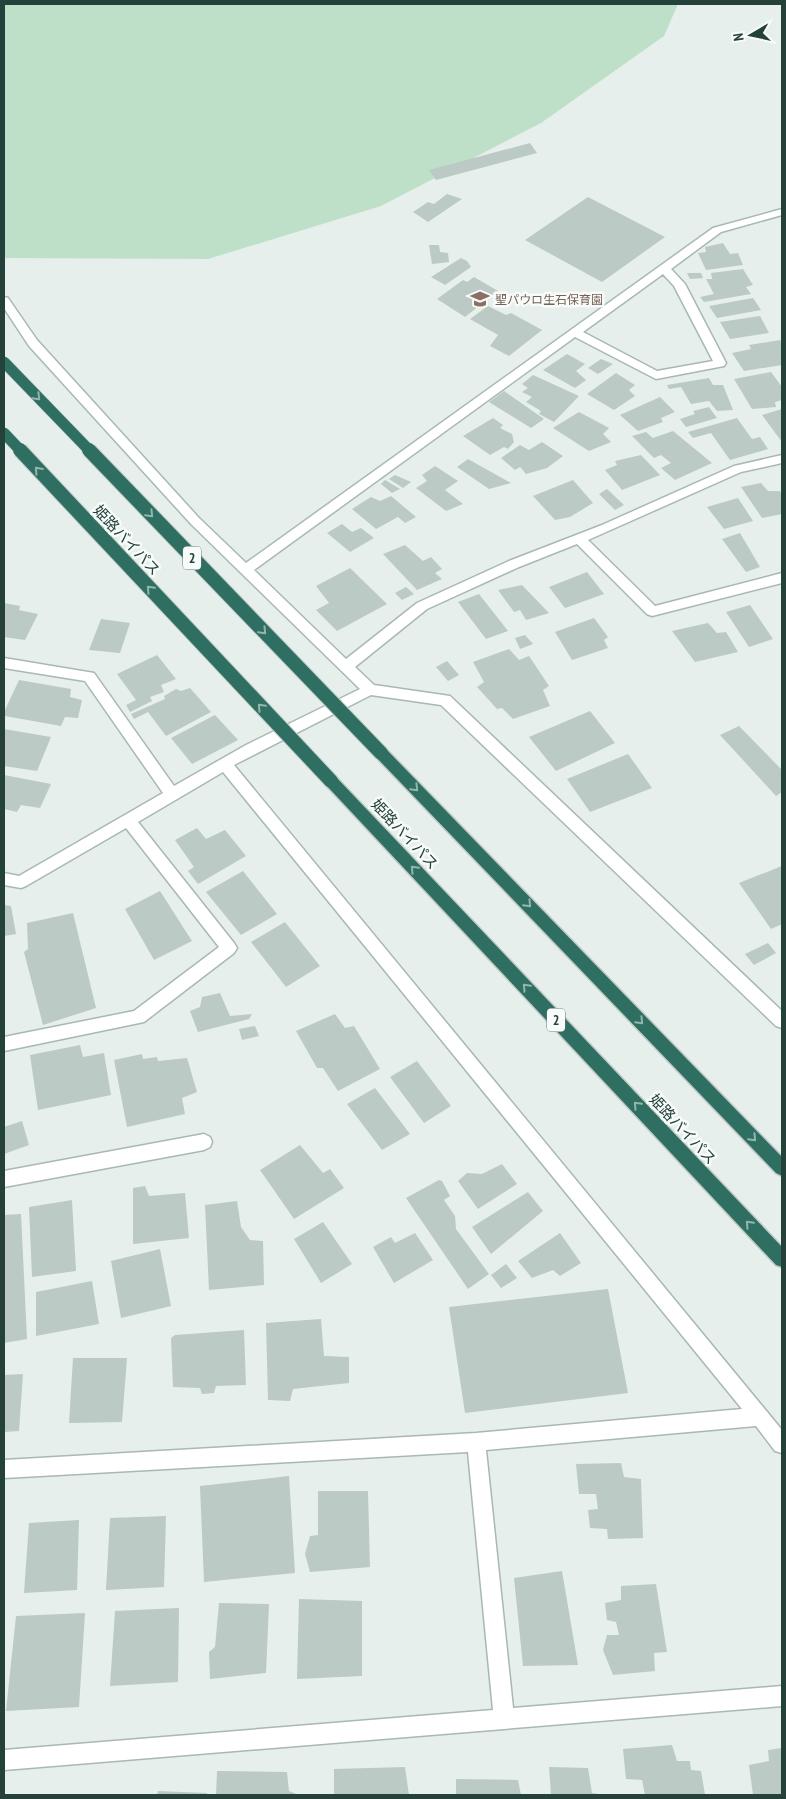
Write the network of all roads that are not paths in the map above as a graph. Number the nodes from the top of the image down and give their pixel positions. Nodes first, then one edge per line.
1 (782, 212) edge
2 (663, 267) junction
3 (4, 300) edge
4 (574, 332) junction
5 (4, 362) edge
6 (4, 432) edge
7 (782, 459) edge
8 (579, 538) junction
9 (246, 569) junction
10 (782, 578) edge
11 (4, 663) edge
12 (347, 666) junction
13 (370, 690) junction
14 (225, 764) junction
15 (172, 794) junction
16 (128, 820) junction
17 (4, 879) edge
18 (782, 1021) edge
19 (4, 1044) edge
20 (204, 1142) dead end
21 (782, 1168) edge
22 (4, 1179) edge
23 (782, 1259) edge
24 (759, 1417) junction
25 (476, 1442) junction
26 (782, 1444) edge
27 (4, 1469) edge
28 (782, 1696) edge
29 (504, 1720) junction
30 (4, 1760) edge

1 - 2 street
2 - 4 street
2 - 4 street
3 - 9 street
4 - 9 street
5 -> 21 highway, 2, bridge
23 -> 6 highway, 姫路バイパス / 2, bridge
7 - 8 street
8 - 10 street
8 - 12 street
9 - 12 street
11 - 15 street
12 - 13 street
13 - 14 street
13 - 18 street
14 - 15 street
14 - 24 street
15 - 16 street
16 - 17 street
16 - 19 street
20 - 22 street
24 - 25 street
24 - 26 street
25 - 27 street
25 - 29 street
28 - 29 street
29 - 30 street

